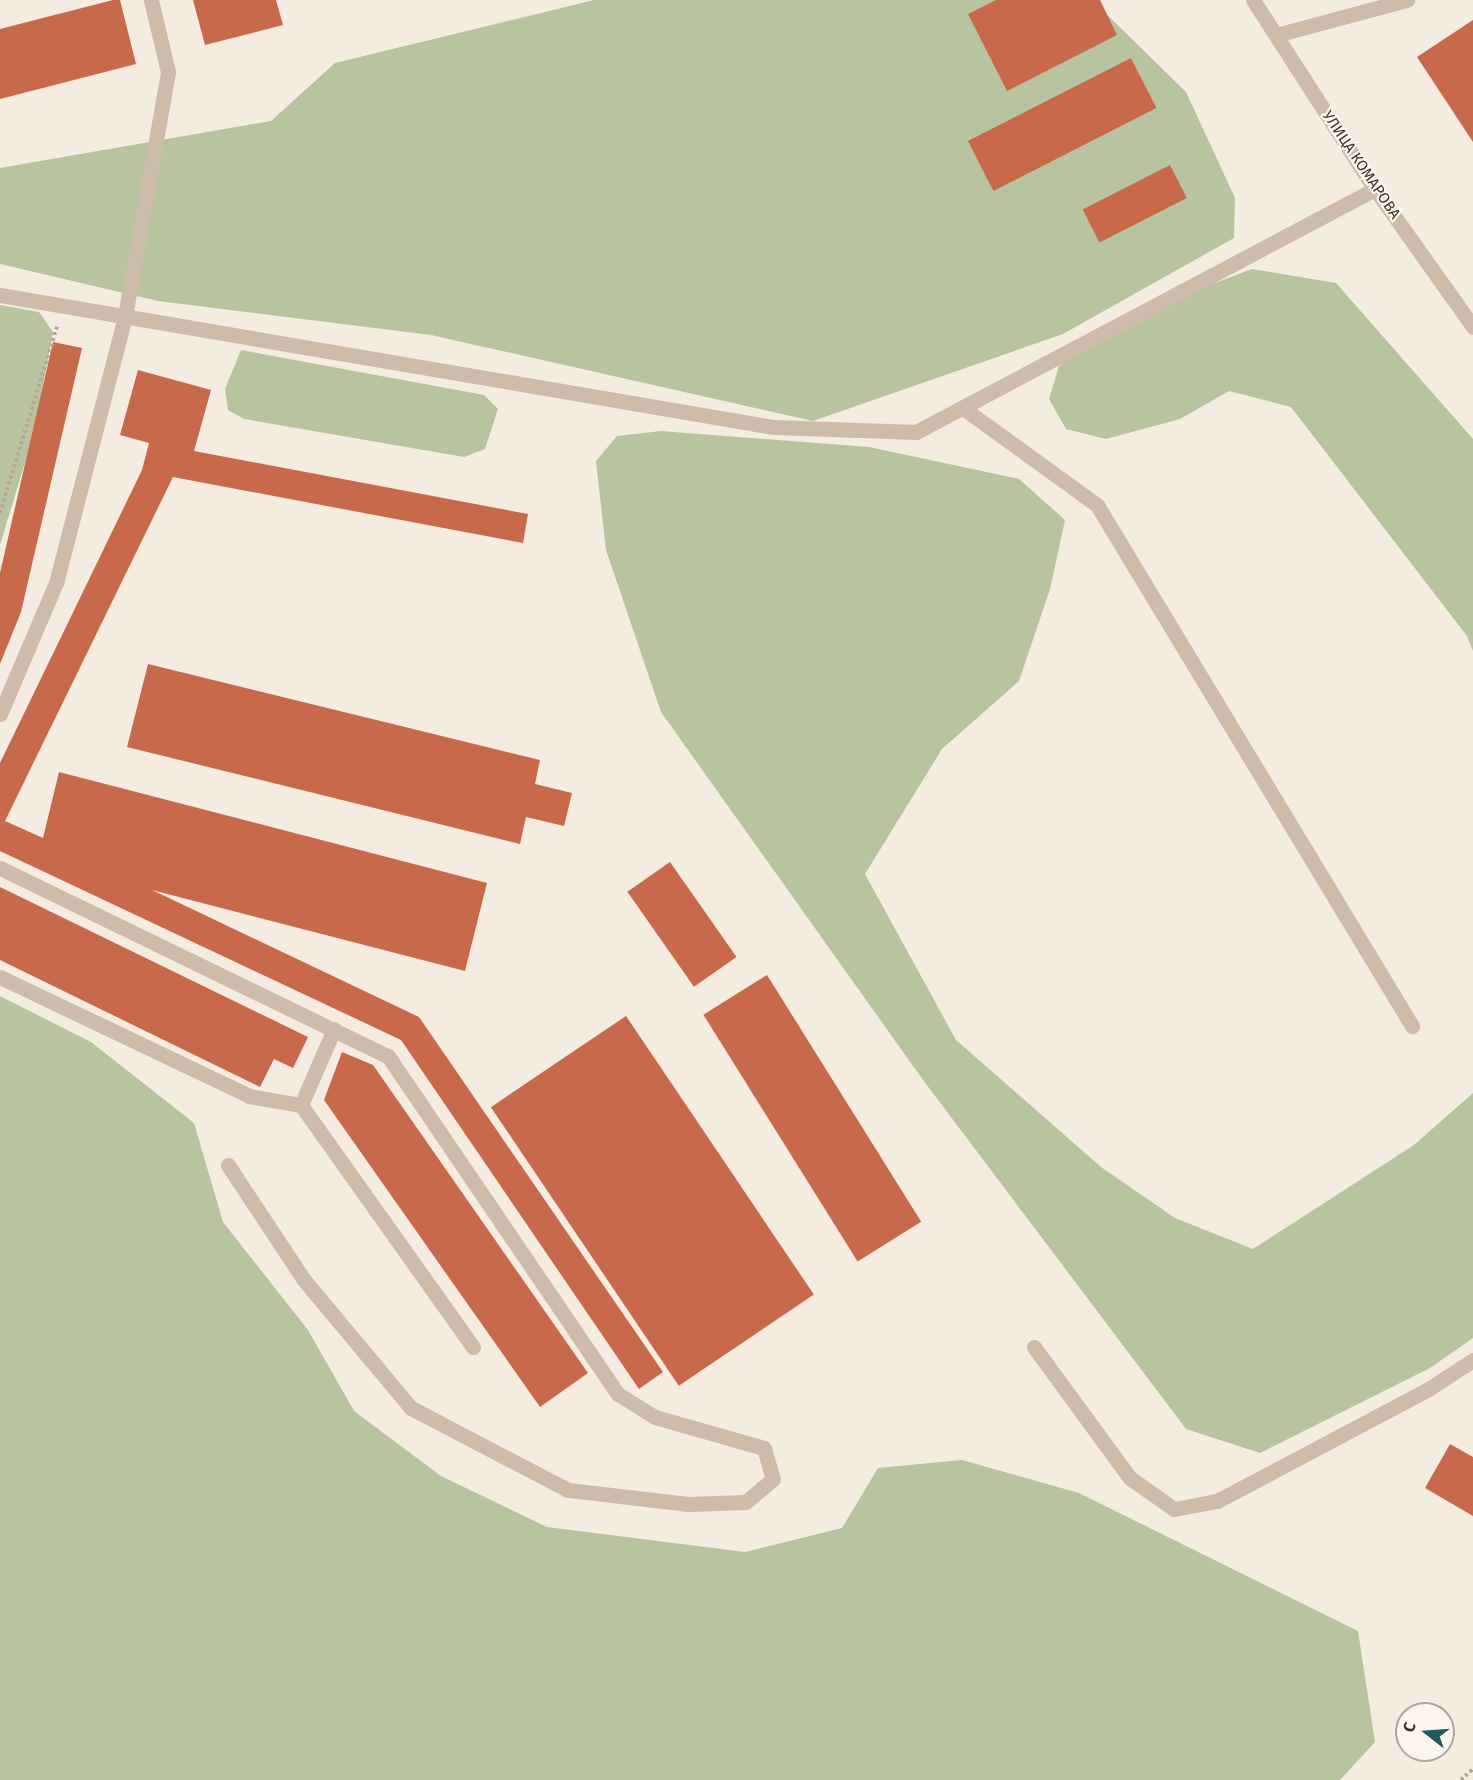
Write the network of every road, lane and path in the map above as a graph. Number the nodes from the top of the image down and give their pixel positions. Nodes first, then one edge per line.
1 (151, 0) edge
2 (1254, 0) edge
3 (1407, 0) edge
4 (1377, 4) edge
5 (1276, 35) junction
6 (1375, 189) junction
7 (0, 295) edge
8 (64, 306) junction
9 (125, 316) junction
10 (1473, 327) edge
11 (963, 408) junction
12 (0, 513) edge
13 (0, 714) edge
14 (0, 868) edge
15 (0, 977) edge
16 (1412, 1026) dead end
17 (334, 1029) junction
18 (301, 1106) junction
19 (228, 1165) dead end
20 (472, 1347) dead end
21 (1034, 1347) dead end
22 (1473, 1360) edge
23 (1473, 1769) edge
24 (1461, 1780) edge

1 - 9 street
2 - 5 street, УЛИЦА КОМАРОВА
3 - 4 street
4 - 5 street
5 - 6 street, УЛИЦА КОМАРОВА
6 - 10 street, УЛИЦА КОМАРОВА
6 - 11 street
7 - 8 street
8 - 9 street
8 - 12 path
9 - 11 street
9 - 13 street
11 - 16 street
14 - 17 street
15 - 18 street
17 - 18 street
17 - 19 street
18 - 20 street
21 - 22 street
23 - 24 path

